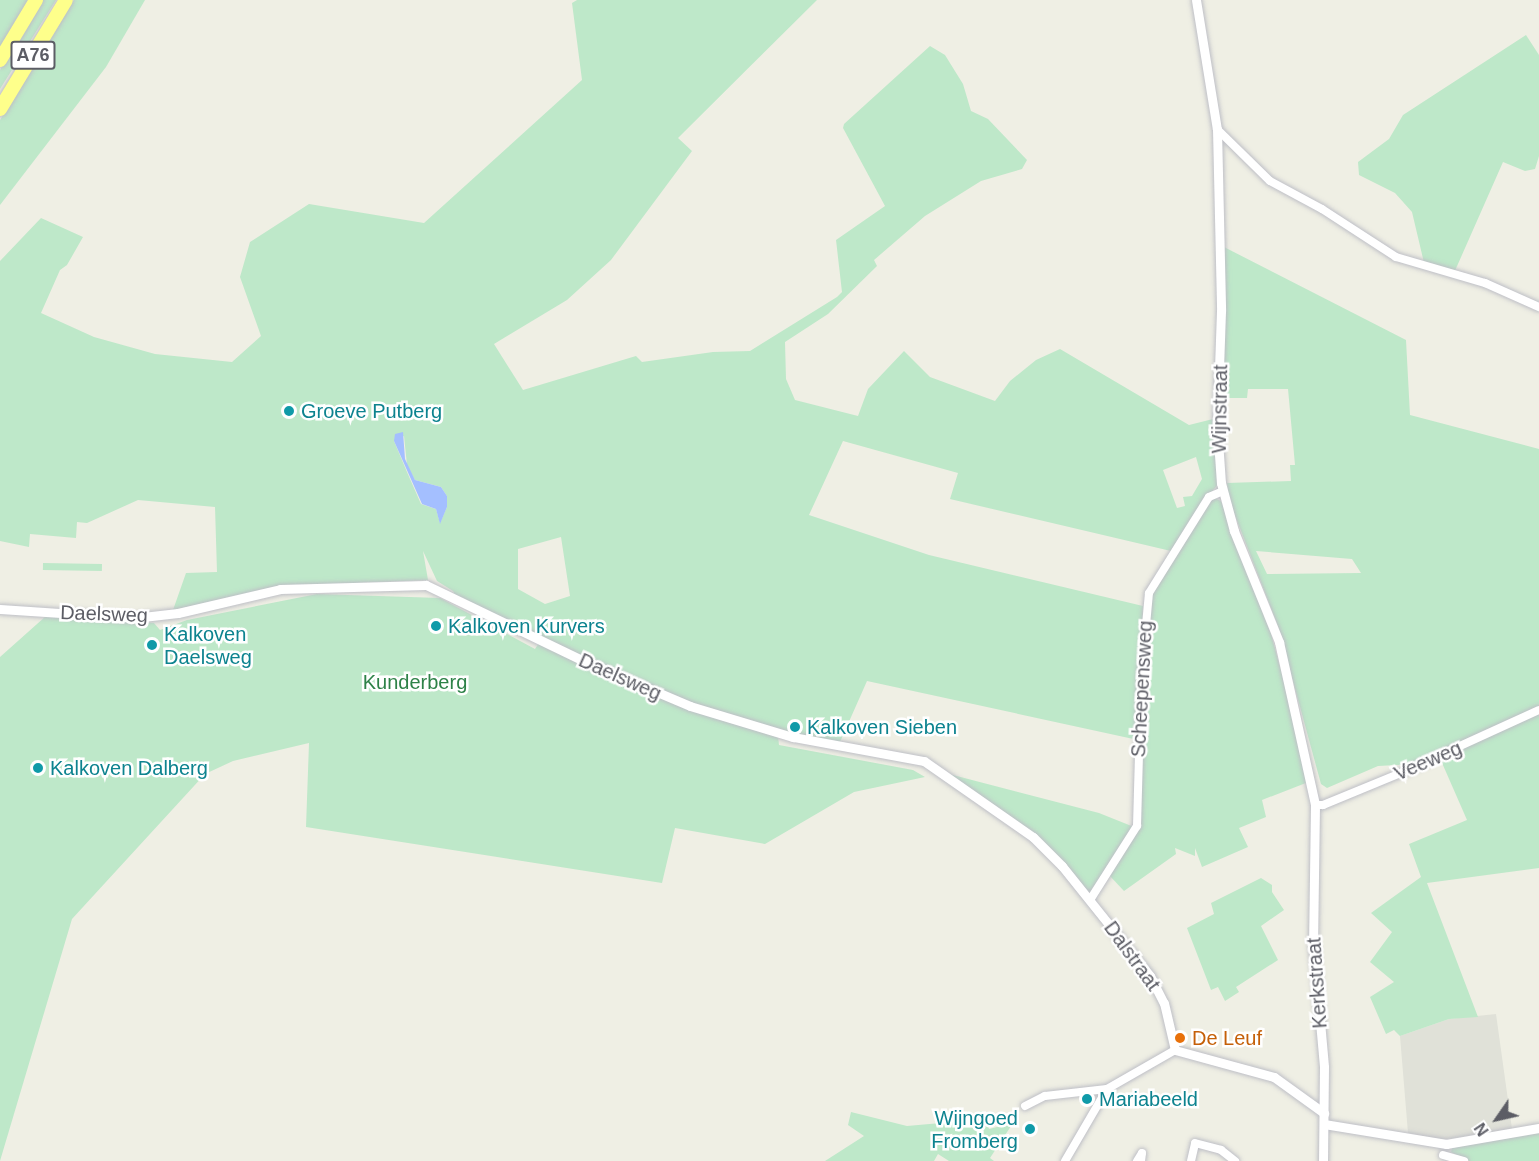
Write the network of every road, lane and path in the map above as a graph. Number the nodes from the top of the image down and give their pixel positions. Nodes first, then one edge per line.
1 (36, 0) edge
2 (66, 0) edge
3 (1196, 0) edge
4 (0, 60) edge
5 (0, 109) edge
6 (1217, 129) junction
7 (1539, 307) edge
8 (1223, 491) junction
9 (0, 609) edge
10 (1539, 710) edge
11 (1315, 805) junction
12 (1069, 873) joint
13 (1090, 900) junction
14 (1175, 1050) junction
15 (1107, 1089) junction
16 (1025, 1106) dead end
17 (1324, 1113) junction
18 (1324, 1124) junction
19 (1539, 1128) edge
20 (1446, 1144) junction
21 (1442, 1158) edge
22 (1065, 1161) edge
23 (1191, 1161) edge
24 (1235, 1161) edge
25 (1323, 1161) edge
26 (1464, 1161) edge

1 - 4 highway, A76
2 - 5 highway, A76
3 - 6 street, Wijnstraat
6 - 7 street
6 - 8 street, Wijnstraat
8 - 11 street, Wijnstraat
8 - 13 street, Scheepensweg
9 - 12 street, Daelsweg
10 - 11 street, Veeweg
11 - 17 street, Kerkstraat
12 - 13 street, Dalstraat
13 - 14 street, Dalstraat
14 - 15 street
14 - 17 street
15 - 16 street
15 - 22 street
17 - 18 street, Kerkstraat
18 - 20 street
18 - 25 street, Kerkstraat
19 - 20 street
20 - 21 street
21 - 26 street
23 - 24 street

